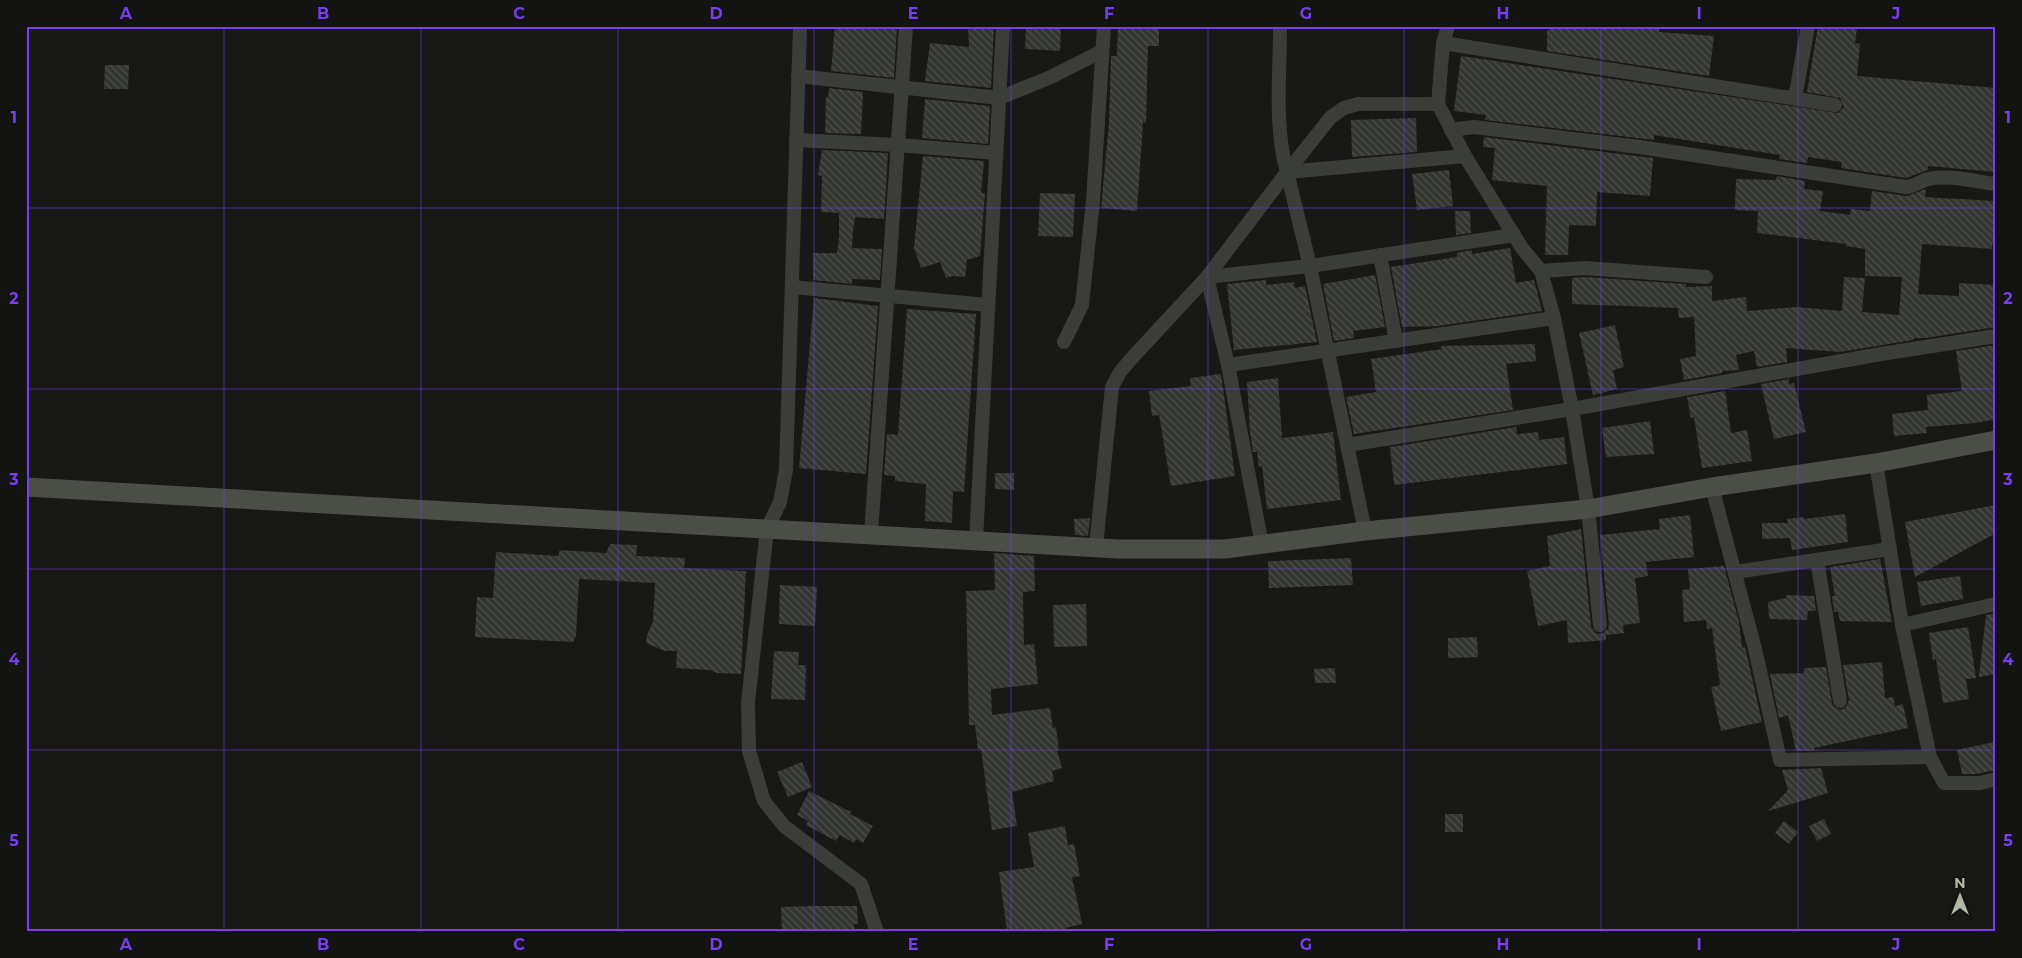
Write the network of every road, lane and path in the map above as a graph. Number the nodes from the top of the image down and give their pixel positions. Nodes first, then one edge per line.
1 (800, 26) edge
2 (906, 26) edge
3 (1003, 26) edge
4 (1104, 26) edge
5 (1280, 26) edge
6 (1448, 26) edge
7 (1808, 26) edge
8 (1443, 43) junction
9 (1102, 50) junction
10 (798, 76) junction
11 (902, 88) junction
12 (999, 98) junction
13 (1795, 98) junction
14 (1438, 104) junction
15 (1835, 105) dead end
16 (1451, 130) junction
17 (796, 140) junction
18 (898, 145) junction
19 (996, 153) junction
20 (1465, 156) junction
21 (1287, 172) junction
22 (1996, 184) edge
23 (1514, 235) junction
24 (1380, 255) junction
25 (1310, 266) junction
26 (1541, 271) junction
27 (1207, 277) junction
28 (1706, 277) dead end
29 (792, 288) junction
30 (888, 296) junction
31 (988, 305) junction
32 (1554, 318) junction
33 (1996, 336) edge
34 (1396, 341) junction
35 (1064, 342) dead end
36 (1328, 352) junction
37 (1228, 365) junction
38 (1572, 409) junction
39 (1996, 440) edge
40 (1347, 445) junction
41 (1876, 463) junction
42 (26, 487) edge
43 (1712, 487) junction
44 (1588, 509) junction
45 (767, 529) junction
46 (1365, 530) junction
47 (871, 534) junction
48 (976, 540) junction
49 (1262, 545) junction
50 (1096, 547) junction
51 (1890, 549) junction
52 (1818, 560) junction
53 (1735, 572) junction
54 (1996, 604) edge
55 (1600, 625) dead end
56 (1902, 625) junction
57 (1840, 701) dead end
58 (1930, 757) junction
59 (1996, 779) edge
60 (877, 932) edge

1 - 10 street
2 - 11 street
3 - 12 street
4 - 9 street
5 - 21 street
6 - 8 street
7 - 13 street
8 - 13 street
8 - 14 street
9 - 12 street
9 - 35 street
10 - 11 street
10 - 17 street
11 - 12 street
11 - 18 street
12 - 19 street
13 - 15 street
14 - 16 street
14 - 21 street
16 - 20 street
16 - 22 street
17 - 18 street
17 - 29 street
18 - 19 street
18 - 30 street
19 - 31 street
20 - 21 street
20 - 23 street
21 - 25 street
21 - 27 street
23 - 24 street
23 - 26 street
24 - 25 street
24 - 34 street
25 - 27 street
25 - 36 street
26 - 28 street
26 - 32 street
27 - 37 street
27 - 50 street
29 - 30 street
29 - 45 street
30 - 31 street
30 - 47 street
31 - 48 street
32 - 34 street
32 - 38 street
33 - 38 street
34 - 36 street
36 - 37 street
36 - 40 street
37 - 49 street
38 - 40 street
38 - 44 street
39 - 41 main road
40 - 46 street
41 - 43 main road
41 - 51 street
42 - 45 main road
43 - 44 main road
43 - 53 street
44 - 46 main road
44 - 55 street
45 - 47 main road
45 - 60 street
46 - 49 main road
47 - 48 main road
48 - 50 main road
49 - 50 main road
51 - 52 street
51 - 56 street
52 - 53 street
52 - 57 street
53 - 58 street
54 - 56 street
56 - 58 street
58 - 59 street

